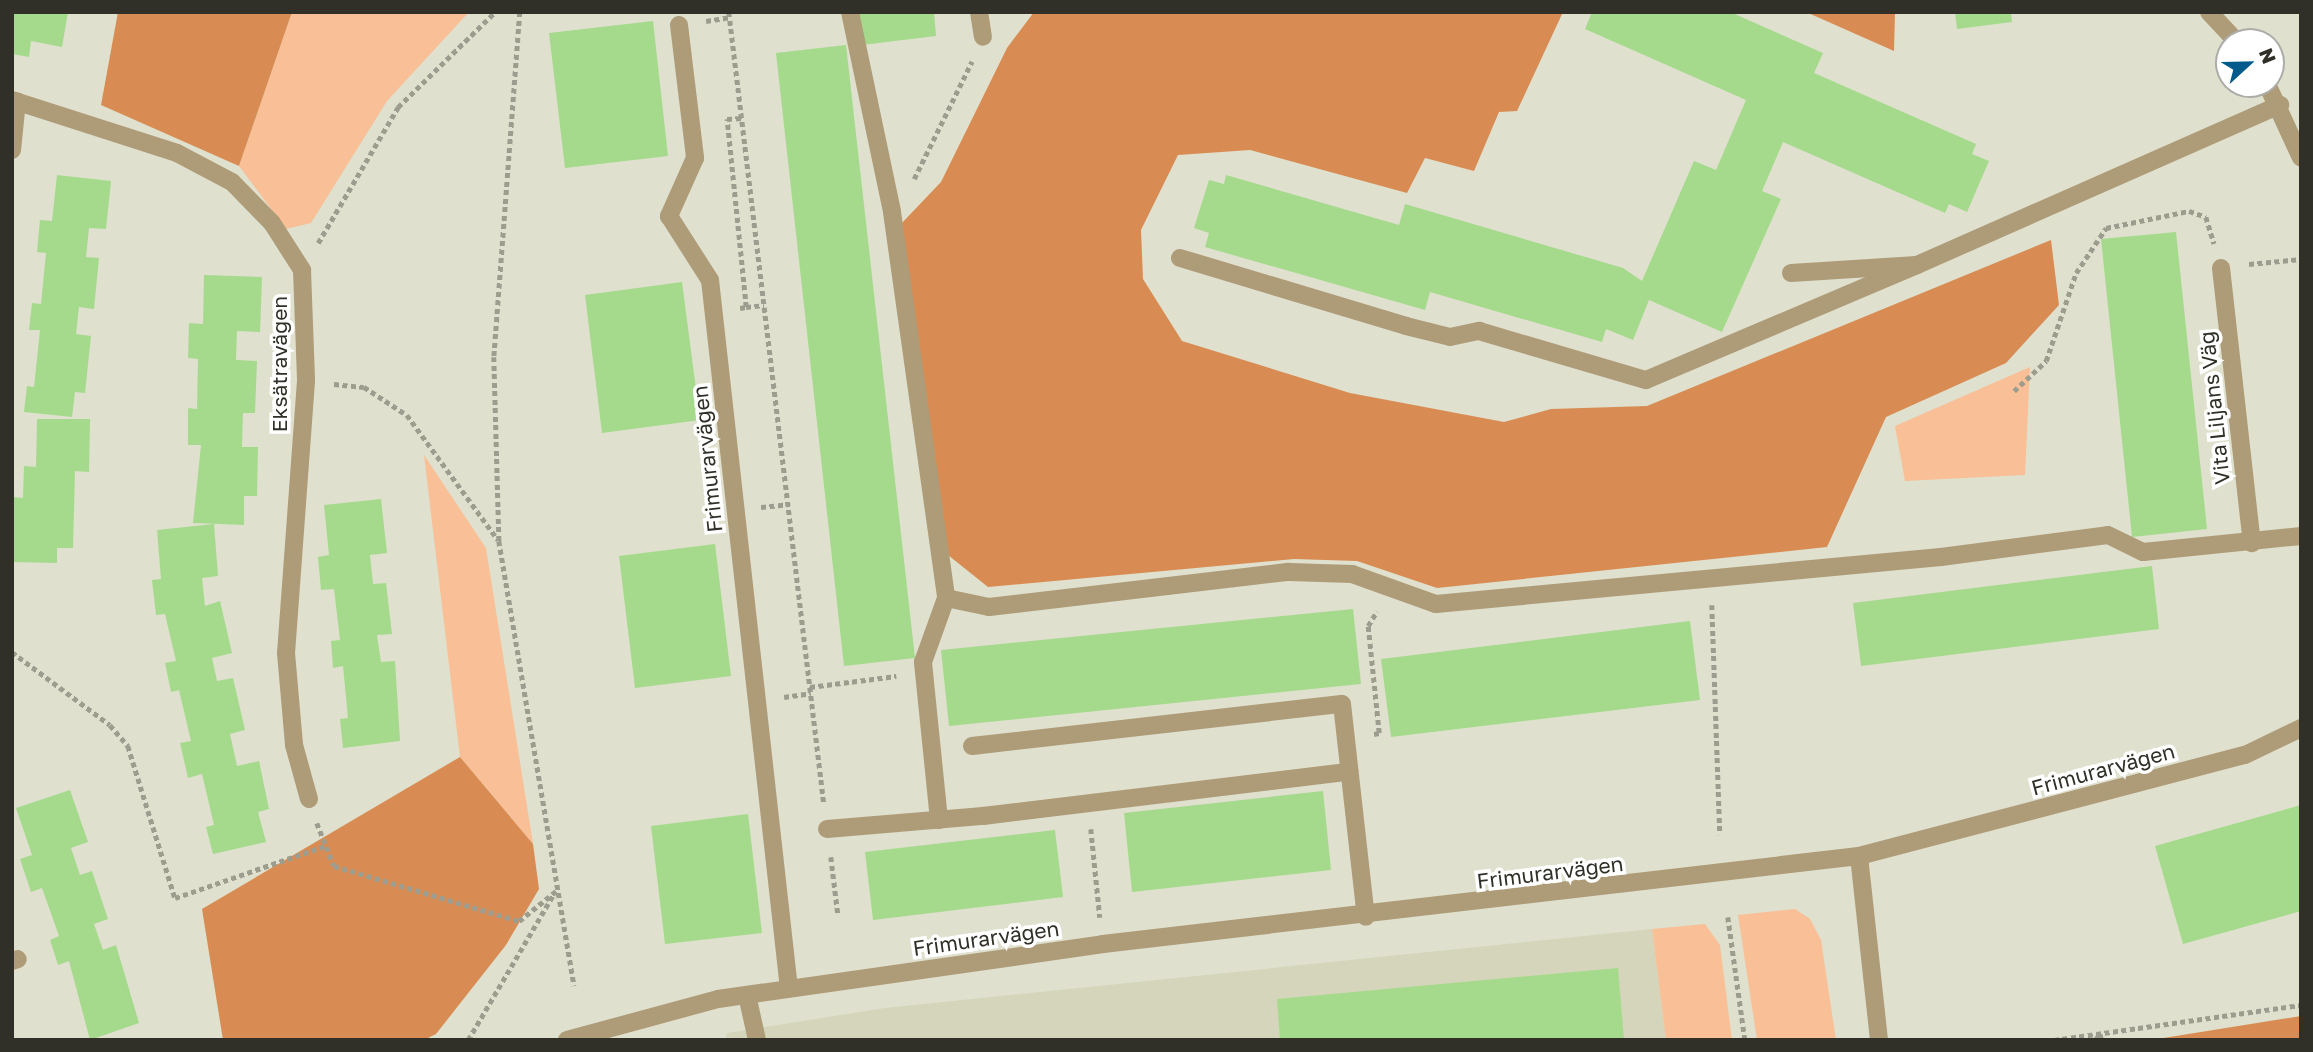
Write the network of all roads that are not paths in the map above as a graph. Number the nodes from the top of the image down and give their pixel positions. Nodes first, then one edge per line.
1 (850, 12) edge
2 (979, 12) edge
3 (2208, 12) edge
4 (679, 25) dead end
5 (2223, 28) edge
6 (983, 37) road end
7 (2276, 98) edge
8 (14, 101) edge
9 (2280, 105) junction
10 (12, 150) edge
11 (2301, 158) edge
12 (1180, 258) dead end
13 (1917, 265) junction
14 (2221, 268) road end
15 (1791, 273) dead end
16 (2301, 536) edge
17 (2252, 543) junction
18 (946, 598) junction
19 (2301, 728) edge
20 (972, 746) dead end
21 (1349, 772) junction
22 (309, 799) road end
23 (939, 820) junction
24 (827, 829) road end
25 (1859, 856) junction
26 (1366, 917) junction
27 (789, 989) junction
28 (747, 995) junction
29 (567, 1040) edge
30 (757, 1040) edge
31 (1879, 1040) edge

1 - 18 street
2 - 6 street
3 - 5 street
4 - 27 street, Frimurarvägen
7 - 9 street
8 - 10 street, Eksätravägen
8 - 22 street, Eksätravägen
9 - 11 street
9 - 13 street
12 - 13 street
13 - 15 street
14 - 17 street, Vita Liljans Väg
16 - 17 street
17 - 18 street
18 - 23 street
19 - 25 street, Frimurarvägen
20 - 21 street
21 - 23 street
21 - 26 street
23 - 24 street
25 - 26 street, Frimurarvägen
25 - 31 street
26 - 27 street, Frimurarvägen
27 - 28 street, Frimurarvägen
28 - 29 street, Frimurarvägen
28 - 30 street

